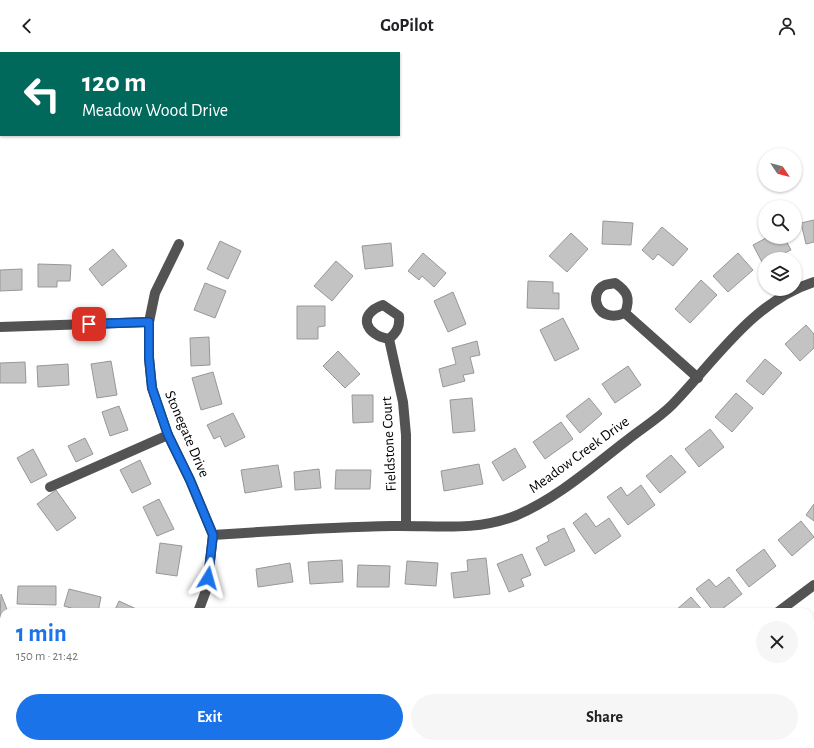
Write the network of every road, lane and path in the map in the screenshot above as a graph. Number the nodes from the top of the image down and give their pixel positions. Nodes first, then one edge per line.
1 (179, 244) dead end
2 (814, 282) edge
3 (625, 313) dead end
4 (149, 322) junction
5 (0, 327) edge
6 (389, 339) dead end
7 (698, 378) junction
8 (168, 435) junction
9 (50, 487) dead end
10 (406, 525) junction
11 (213, 535) junction
12 (814, 585) edge
13 (200, 608) edge
14 (783, 608) edge

1 - 4 street, Stonegate Drive
2 - 7 street, Meadow Creek Drive
3 - 7 street
4 - 5 street
4 - 8 street, Stonegate Drive
6 - 10 street, Fieldstone Court
7 - 10 street, Meadow Creek Drive
8 - 9 street
8 - 11 street, Stonegate Drive
10 - 11 street, Meadow Creek Drive
11 - 13 street, Stonegate Drive
12 - 14 street

